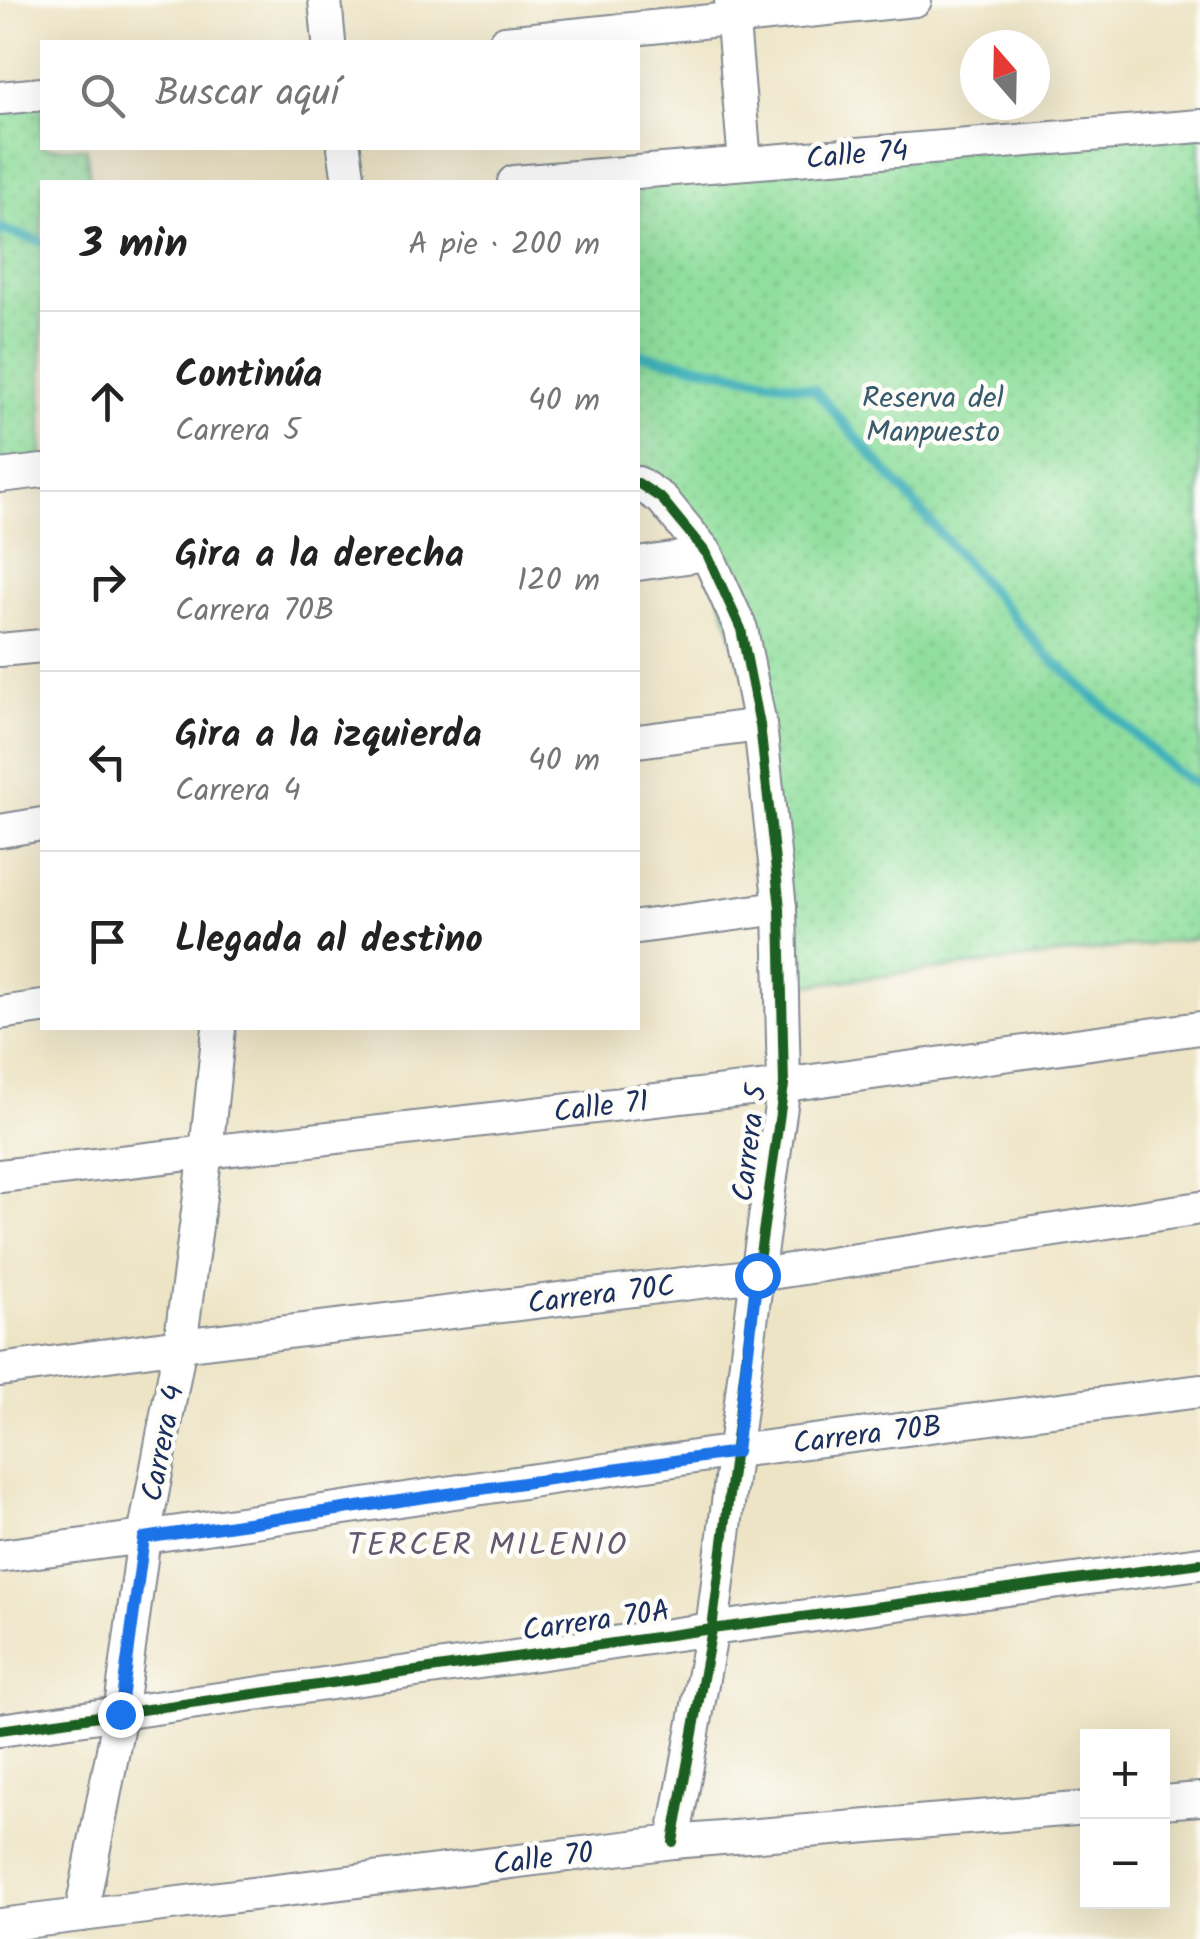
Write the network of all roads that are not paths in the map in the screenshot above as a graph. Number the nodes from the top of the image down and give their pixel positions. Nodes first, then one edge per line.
1 (325, 0) edge
2 (915, 0) edge
3 (732, 9) edge
4 (330, 40) edge
5 (520, 40) edge
6 (40, 94) edge
7 (0, 98) edge
8 (1200, 126) edge
9 (344, 150) edge
10 (745, 162) junction
11 (350, 180) edge
12 (537, 180) edge
13 (40, 471) edge
14 (0, 476) edge
15 (640, 484) edge
16 (707, 554) junction
17 (640, 564) edge
18 (40, 646) edge
19 (0, 650) edge
20 (760, 725) junction
21 (640, 741) edge
22 (40, 824) edge
23 (0, 831) edge
24 (780, 908) junction
25 (640, 927) edge
26 (40, 1007) edge
27 (0, 1013) edge
28 (1200, 1028) edge
29 (219, 1030) edge
30 (784, 1085) junction
31 (206, 1152) junction
32 (0, 1176) edge
33 (1200, 1208) edge
34 (757, 1275) junction
35 (180, 1345) junction
36 (0, 1370) edge
37 (1200, 1391) edge
38 (736, 1452) junction
39 (144, 1538) junction
40 (0, 1556) edge
41 (1200, 1563) edge
42 (712, 1629) junction
43 (120, 1714) junction
44 (0, 1730) edge
45 (1200, 1798) edge
46 (1170, 1801) edge
47 (1080, 1809) edge
48 (673, 1842) junction
49 (81, 1915) junction
50 (0, 1925) edge

1 - 4 street
2 - 3 street
3 - 5 street
3 - 10 street
6 - 7 street
8 - 10 street, Calle 74
9 - 11 street
10 - 12 street, Calle 74
13 - 14 street
15 - 16 street, Carrera 5
16 - 17 street
16 - 20 street, Carrera 5
18 - 19 street
20 - 21 street
20 - 24 street, Carrera 5
22 - 23 street
24 - 25 street
24 - 30 street, Carrera 5
26 - 27 street
28 - 30 street, Calle 71
29 - 31 street, Carrera 4
30 - 31 street, Calle 71
30 - 34 street, Carrera 5
31 - 32 street, Calle 71
31 - 35 street, Carrera 4
33 - 34 street, Carrera 70C
34 - 35 street, Carrera 70C
34 - 38 street, Carrera 5
35 - 36 street, Carrera 70C
35 - 39 street, Carrera 4
37 - 38 street, Carrera 70B
38 - 39 street, Carrera 70B
38 - 42 street, Carrera 5
39 - 40 street, Carrera 70B
39 - 43 street, Carrera 4
41 - 42 street, Carrera 70A
42 - 43 street, Carrera 70A
42 - 48 street, Carrera 5
43 - 44 street, Carrera 70A
43 - 49 street, Carrera 4
45 - 46 street
47 - 48 street, Calle 70
48 - 49 street, Calle 70
49 - 50 street, Calle 70

